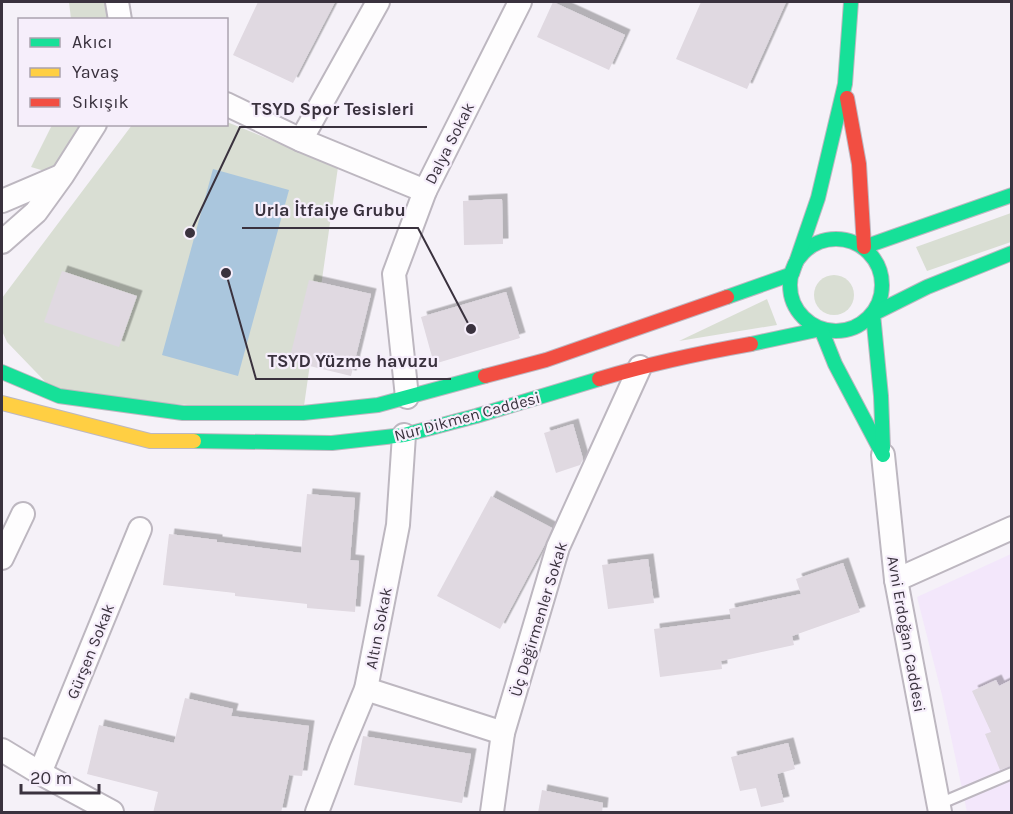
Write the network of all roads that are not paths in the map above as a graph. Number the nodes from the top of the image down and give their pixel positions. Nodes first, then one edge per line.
1 (117, 2) edge
2 (378, 2) edge
3 (520, 2) edge
4 (851, 2) edge
5 (120, 18) edge
6 (845, 84) junction
7 (228, 105) edge
8 (94, 126) edge
9 (301, 140) junction
10 (62, 176) junction
11 (425, 191) junction
12 (1011, 195) edge
13 (2, 201) edge
14 (2, 242) edge
15 (864, 248) junction
16 (1011, 253) edge
17 (792, 274) junction
18 (873, 314) junction
19 (821, 329) junction
20 (640, 367) junction
21 (2, 372) edge
22 (407, 397) junction
23 (2, 403) edge
24 (404, 435) junction
25 (883, 455) junction
26 (23, 514) dead end
27 (140, 528) dead end
28 (1011, 528) edge
29 (2, 558) edge
30 (896, 580) junction
31 (366, 689) junction
32 (503, 733) junction
33 (2, 750) edge
34 (40, 773) junction
35 (1011, 773) edge
36 (939, 808) edge
37 (112, 813) edge
38 (317, 813) edge
39 (492, 813) edge

1 - 5 street
2 - 9 street
3 - 11 street, Dalya Sokak
4 - 6 main road
6 - 15 main road
6 - 17 main road
7 - 9 street
8 - 10 street
9 - 11 street
10 - 13 street
10 - 14 street
11 - 22 street, Dalya Sokak
12 - 15 main road
15 - 17 main road
15 - 18 main road
16 - 18 main road
17 - 19 main road
17 - 22 main road, Nur Dikmen Caddesi
18 - 19 main road, Nur Dikmen Caddesi
18 - 25 main road
19 - 20 main road, Nur Dikmen Caddesi
19 - 25 main road
20 - 24 main road, Nur Dikmen Caddesi
20 - 32 street, Üç Değirmenler Sokak
21 - 22 main road, Nur Dikmen Caddesi
23 - 24 main road, Nur Dikmen Caddesi
24 - 31 street, Altın Sokak
25 - 30 street, Avni Erdoğan Caddesi
26 - 29 street
27 - 34 street, Gürşen Sokak
28 - 30 street
30 - 36 street, Avni Erdoğan Caddesi
31 - 32 street
31 - 38 street, Altın Sokak
32 - 39 street, Üç Değirmenler Sokak
33 - 34 street
34 - 37 street
35 - 36 lane

